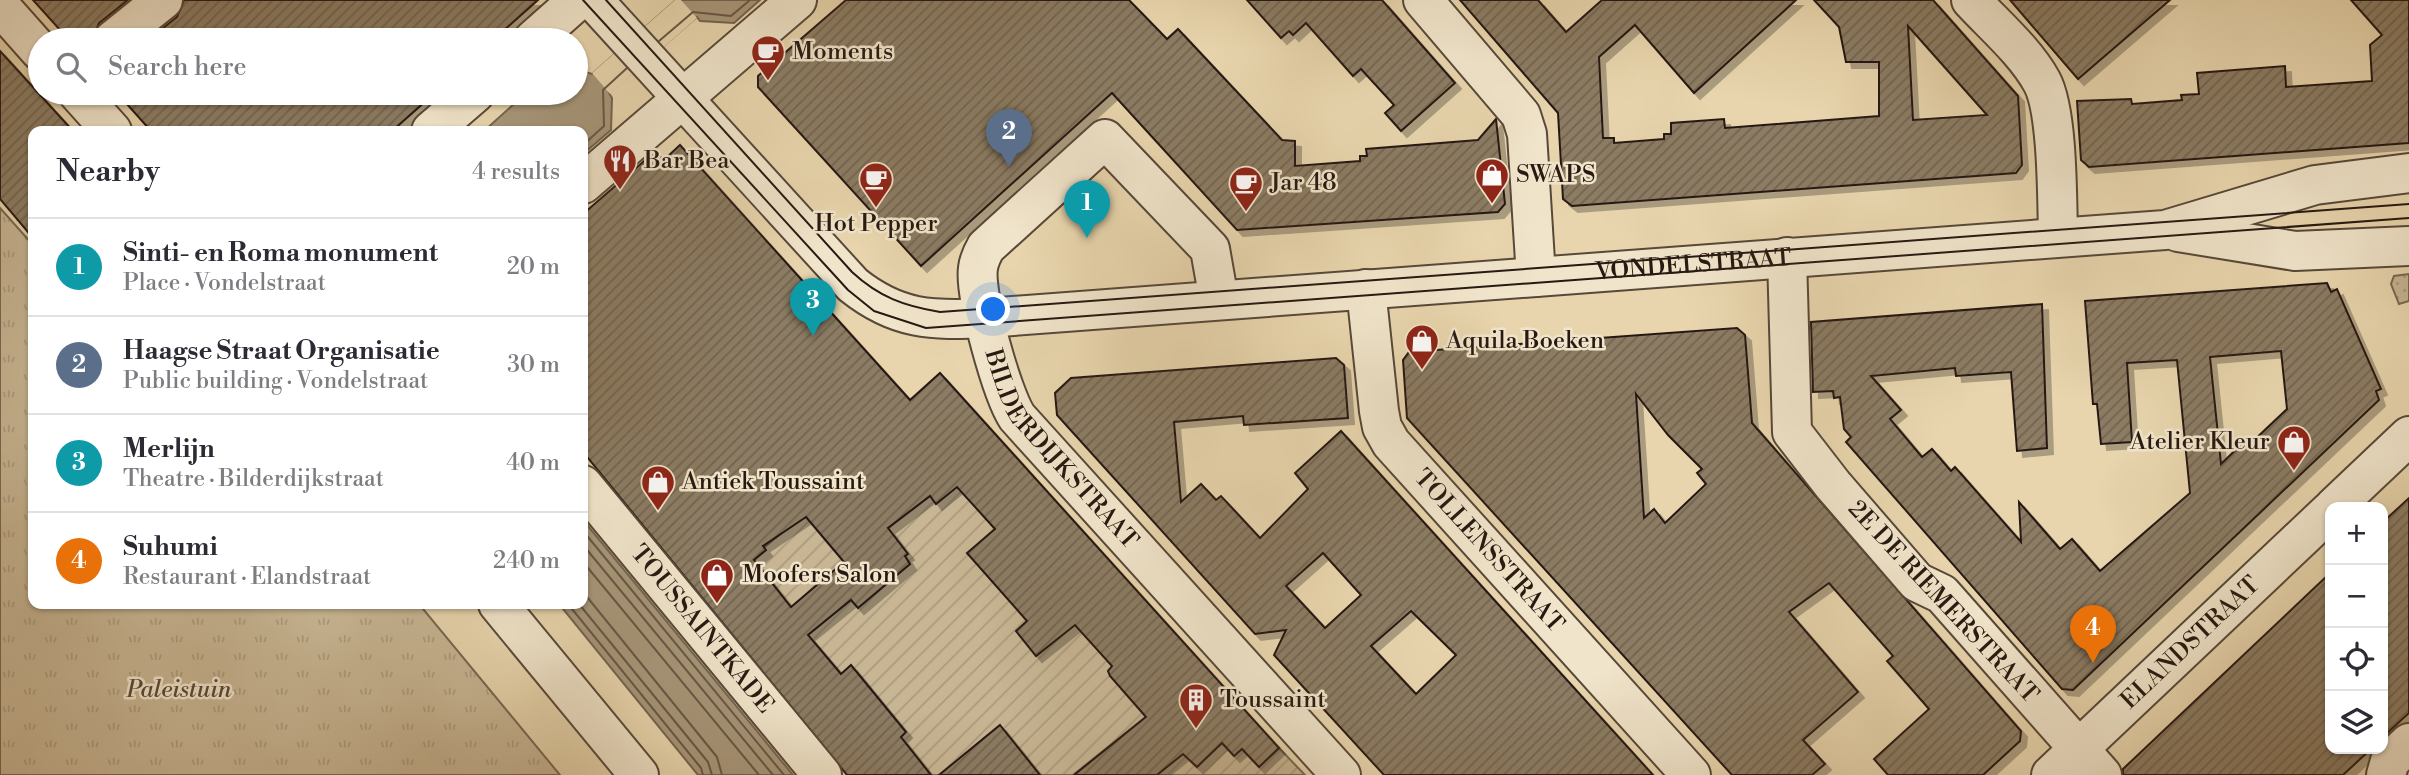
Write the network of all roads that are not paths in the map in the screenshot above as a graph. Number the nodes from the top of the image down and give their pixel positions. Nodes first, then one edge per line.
1 (163, 0) edge
2 (578, 0) edge
3 (593, 0) edge
4 (797, 0) edge
5 (1423, 0) edge
6 (1971, 0) edge
7 (0, 6) edge
8 (128, 28) edge
9 (546, 28) edge
10 (28, 38) edge
11 (89, 105) edge
12 (461, 105) edge
13 (676, 106) junction
14 (108, 126) edge
15 (438, 126) edge
16 (2409, 173) edge
17 (588, 180) edge
18 (2165, 230) junction
19 (2058, 237) junction
20 (2409, 246) edge
21 (1787, 257) junction
22 (1536, 277) junction
23 (1366, 289) junction
24 (1219, 300) junction
25 (986, 318) junction
26 (2409, 436) edge
27 (588, 491) edge
28 (2339, 502) edge
29 (2325, 516) edge
30 (502, 609) edge
31 (2409, 743) edge
32 (2090, 762) edge
33 (639, 775) edge
34 (822, 775) edge
35 (1341, 775) edge
36 (1691, 775) edge
37 (2051, 775) edge
38 (2386, 775) edge

1 - 8 street
2 - 9 street
3 - 13 street, BILDERDIJKSTRAAT
4 - 13 street
5 - 22 street
6 - 19 street
7 - 10 street
11 - 14 street
12 - 15 street
13 - 17 street
13 - 25 street, BILDERDIJKSTRAAT
16 - 18 street, VONDELSTRAAT
18 - 19 street, VONDELSTRAAT
18 - 20 street, VONDELSTRAAT
19 - 21 street, VONDELSTRAAT
21 - 22 street, VONDELSTRAAT
21 - 32 street, 2E DE RIEMERSTRAAT
22 - 23 street, VONDELSTRAAT
23 - 24 street, VONDELSTRAAT
23 - 36 street, TOLLENSSTRAAT
24 - 25 street, VONDELSTRAAT
24 - 25 street
25 - 35 street, BILDERDIJKSTRAAT
26 - 28 street, ELANDSTRAAT
27 - 34 street, TOUSSAINTKADE
29 - 32 street, ELANDSTRAAT
30 - 33 street
31 - 38 street
32 - 37 street, ELANDSTRAAT

